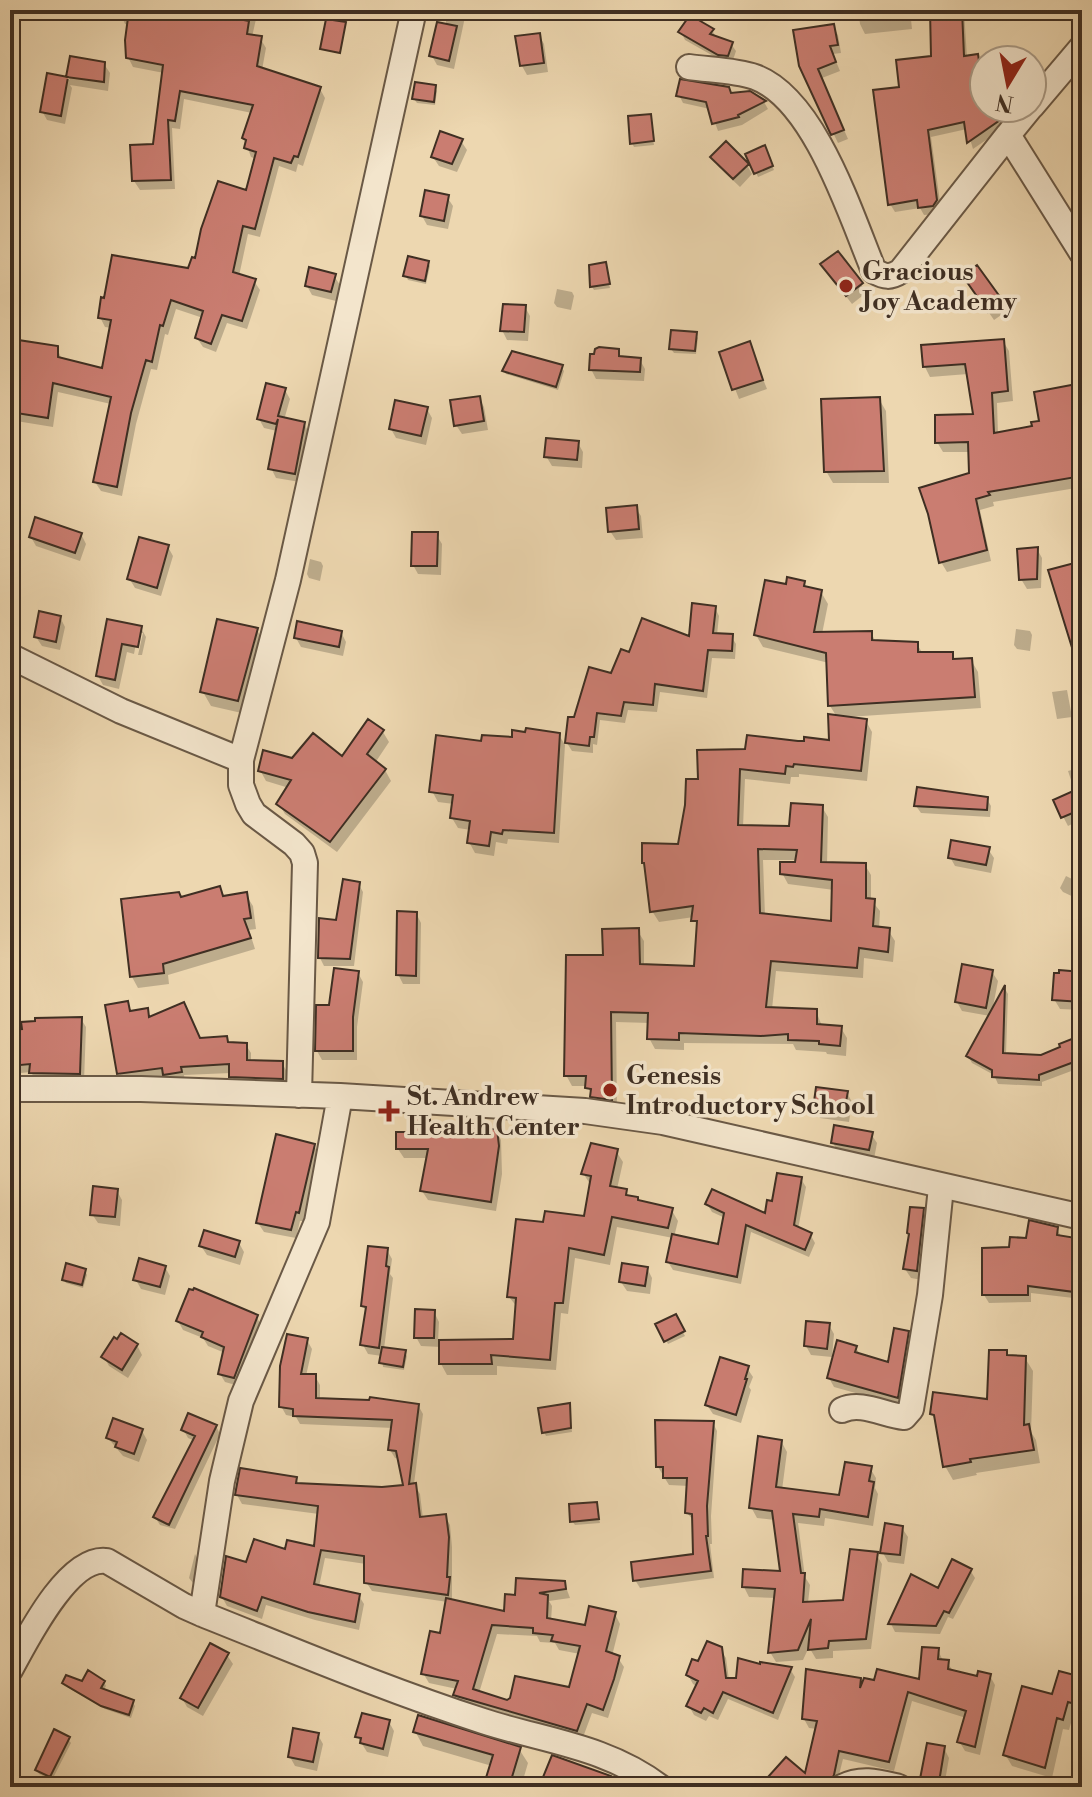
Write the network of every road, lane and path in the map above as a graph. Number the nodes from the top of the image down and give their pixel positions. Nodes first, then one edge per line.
1 (414, 10) edge
2 (1082, 47) edge
3 (689, 67) dead end
4 (1048, 87) edge
5 (1017, 124) edge
6 (1008, 135) junction
7 (1082, 253) edge
8 (10, 656) edge
9 (241, 760) junction
10 (10, 1089) edge
11 (299, 1095) junction
12 (340, 1096) junction
13 (941, 1187) junction
14 (1082, 1217) edge
15 (842, 1410) dead end
16 (202, 1614) junction
17 (10, 1670) edge
18 (660, 1787) edge
19 (842, 1787) edge
20 (899, 1787) edge

1 - 9 street
2 - 4 street
3 - 6 street
5 - 6 street
6 - 7 street
8 - 9 street
9 - 11 street
10 - 11 street
11 - 12 street
12 - 13 street
12 - 16 street
13 - 14 street
13 - 15 street
16 - 17 street
16 - 18 street
19 - 20 street

